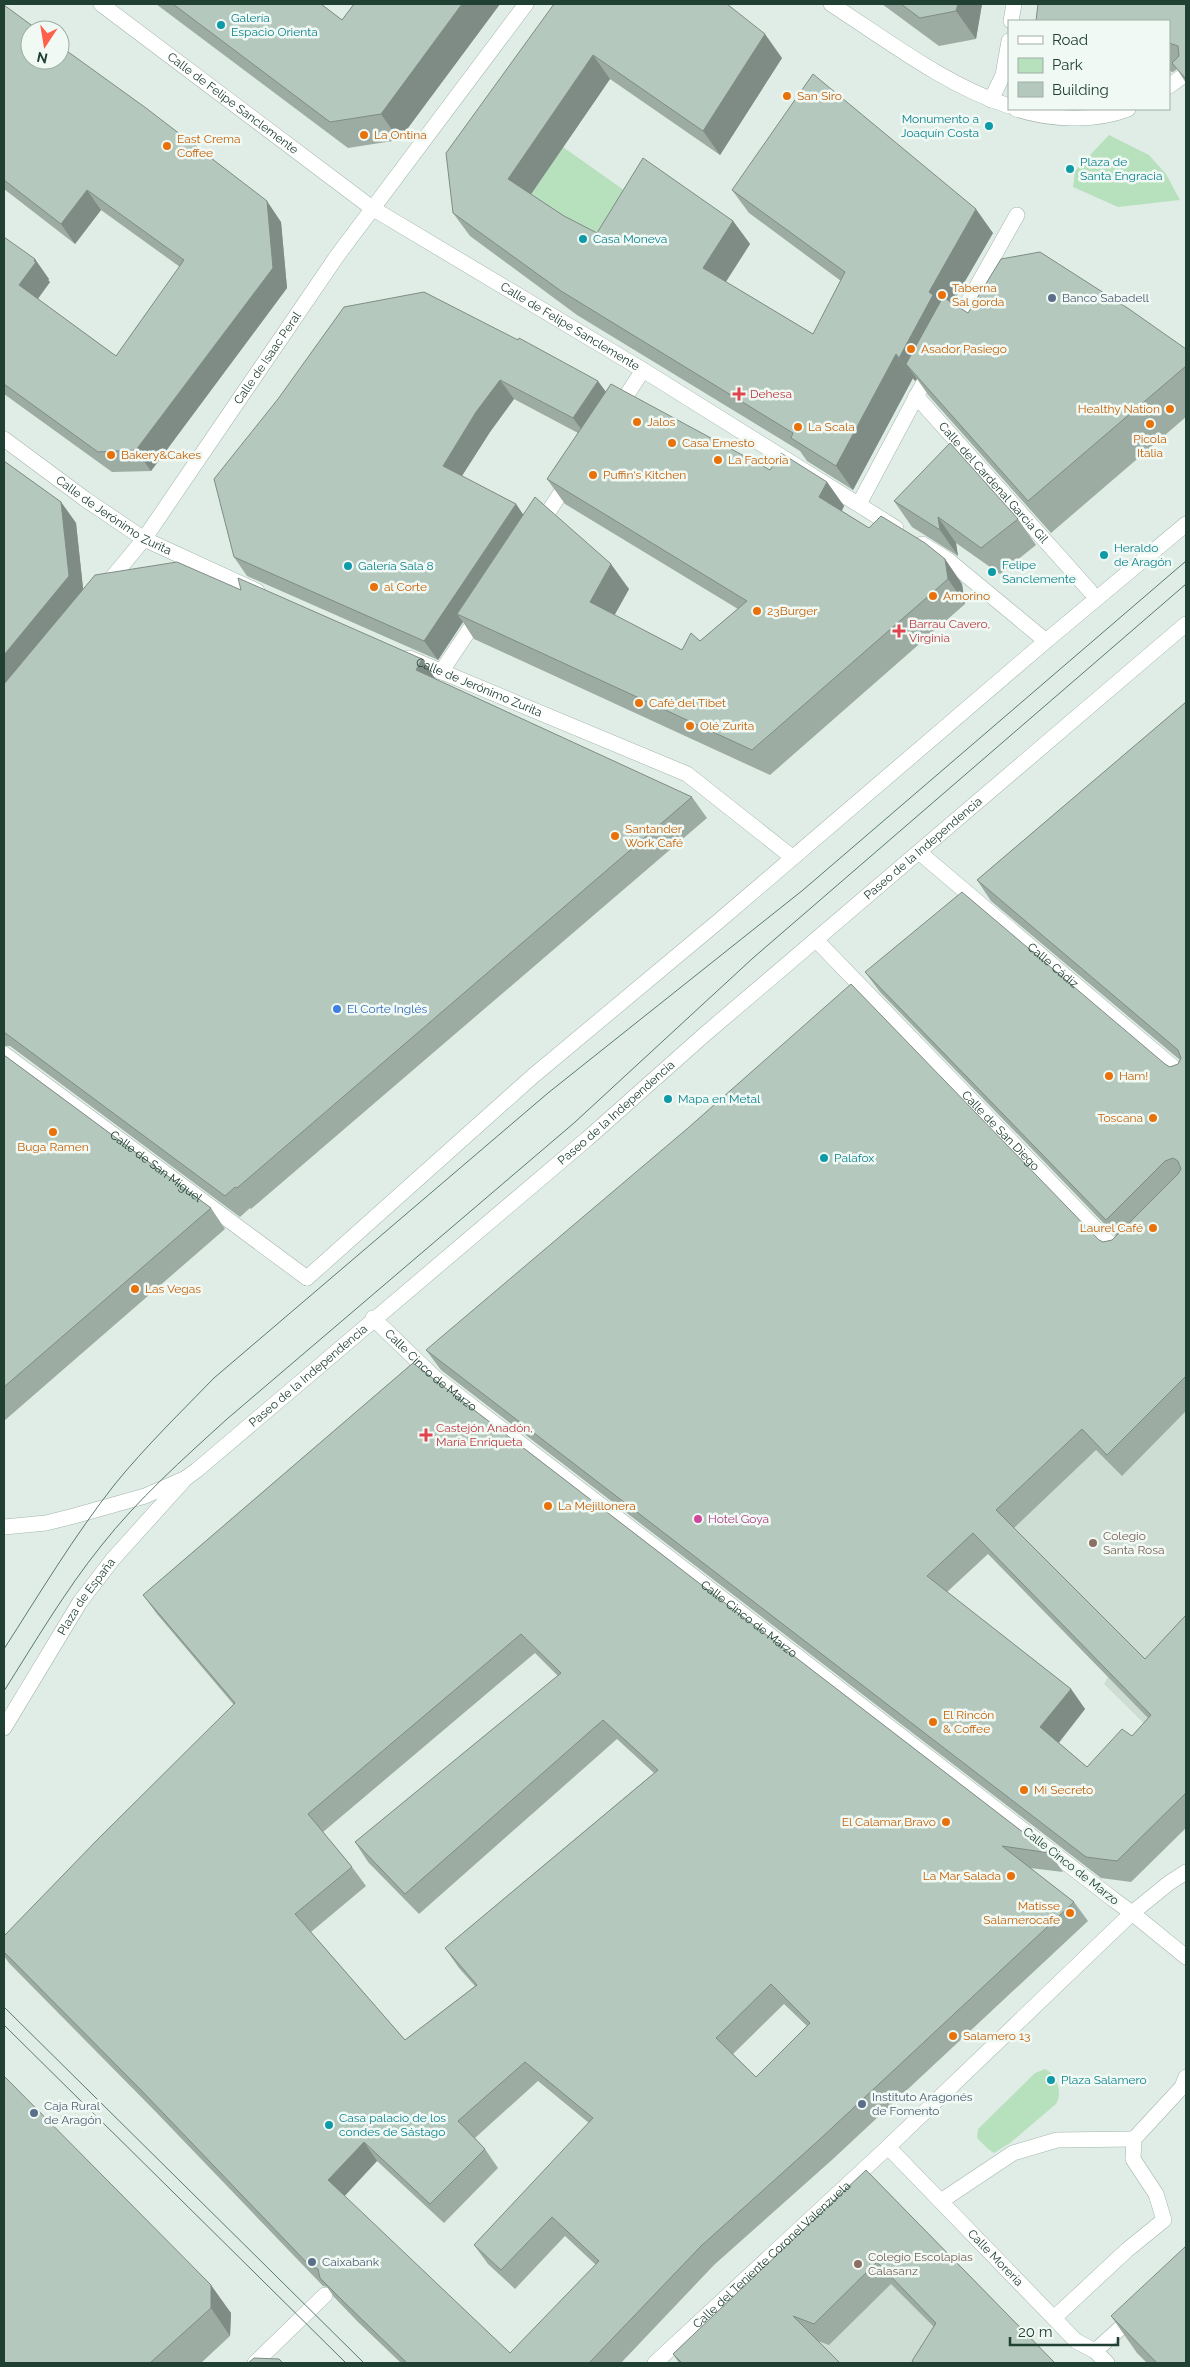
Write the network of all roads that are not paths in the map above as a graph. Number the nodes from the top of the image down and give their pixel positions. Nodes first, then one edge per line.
1 (101, 4) edge
2 (526, 4) edge
3 (831, 4) edge
4 (1014, 4) edge
5 (1011, 20) edge
6 (1008, 47) edge
7 (1184, 76) edge
8 (1170, 85) edge
9 (991, 100) junction
10 (1008, 106) edge
11 (1023, 110) edge
12 (1124, 110) edge
13 (372, 208) junction
14 (1017, 215) dead end
15 (644, 370) junction
16 (916, 396) junction
17 (610, 419) edge
18 (4, 439) edge
19 (577, 469) edge
20 (859, 504) junction
21 (1186, 524) edge
22 (533, 535) edge
23 (144, 539) junction
24 (1090, 591) dead end
25 (268, 596) edge
26 (94, 600) edge
27 (490, 600) edge
28 (1186, 624) edge
29 (1046, 641) junction
30 (396, 652) edge
31 (442, 672) junction
32 (920, 853) junction
33 (792, 857) junction
34 (817, 941) junction
35 (4, 1054) edge
36 (1186, 1078) edge
37 (1133, 1240) edge
38 (373, 1318) junction
39 (186, 1478) junction
40 (5, 1526) edge
41 (4, 1728) edge
42 (1186, 1872) edge
43 (1132, 1913) junction
44 (1186, 1957) edge
45 (1186, 2077) edge
46 (1134, 2139) junction
47 (888, 2147) junction
48 (941, 2201) junction
49 (325, 2295) edge
50 (1146, 2304) edge
51 (1054, 2318) junction
52 (1095, 2351) junction
53 (255, 2363) edge
54 (655, 2363) edge
55 (1107, 2363) edge

1 - 13 street, Calle de Felipe Sanclemente
2 - 13 street, Calle de Isaac Peral
3 - 9 street
4 - 5 street
6 - 9 street
7 - 8 street
9 - 10 street
11 - 12 street
13 - 15 street, Calle de Felipe Sanclemente
13 - 23 street, Calle de Isaac Peral
14 - 16 street
15 - 17 street
15 - 20 street, Calle de Felipe Sanclemente
16 - 20 street
16 - 24 street, Calle del Cardenal García Gil
18 - 23 street, Calle de Jerónimo Zurita
19 - 22 street
20 - 29 street, Calle de Felipe Sanclemente
21 - 29 street
23 - 25 street, Calle de Jerónimo Zurita
23 - 26 street, Calle de Isaac Peral
27 - 31 street
28 - 32 street, Paseo de la Independencia
29 - 33 street
30 - 31 street, Calle de Jerónimo Zurita
31 - 33 street, Calle de Jerónimo Zurita
32 - 34 street, Paseo de la Independencia
32 - 36 street, Calle Cádiz
33 - 35 street, Calle de San Miguel
34 - 37 street, Calle de San Diego
34 - 38 street, Paseo de la Independencia
38 - 39 street, Paseo de la Independencia
38 - 43 street, Calle Cinco de Marzo
39 - 40 street, Paseo de la Independencia
39 - 41 street, Plaza de España
42 - 43 street
43 - 44 street
43 - 47 street
45 - 46 street
46 - 48 street
46 - 51 street
47 - 48 street, Calle Morería
47 - 54 street, Calle del Teniente Coronel Valenzuela
48 - 51 street, Calle Morería
49 - 53 street
50 - 52 street
51 - 52 street, Calle Morería
52 - 55 street, Calle Morería

